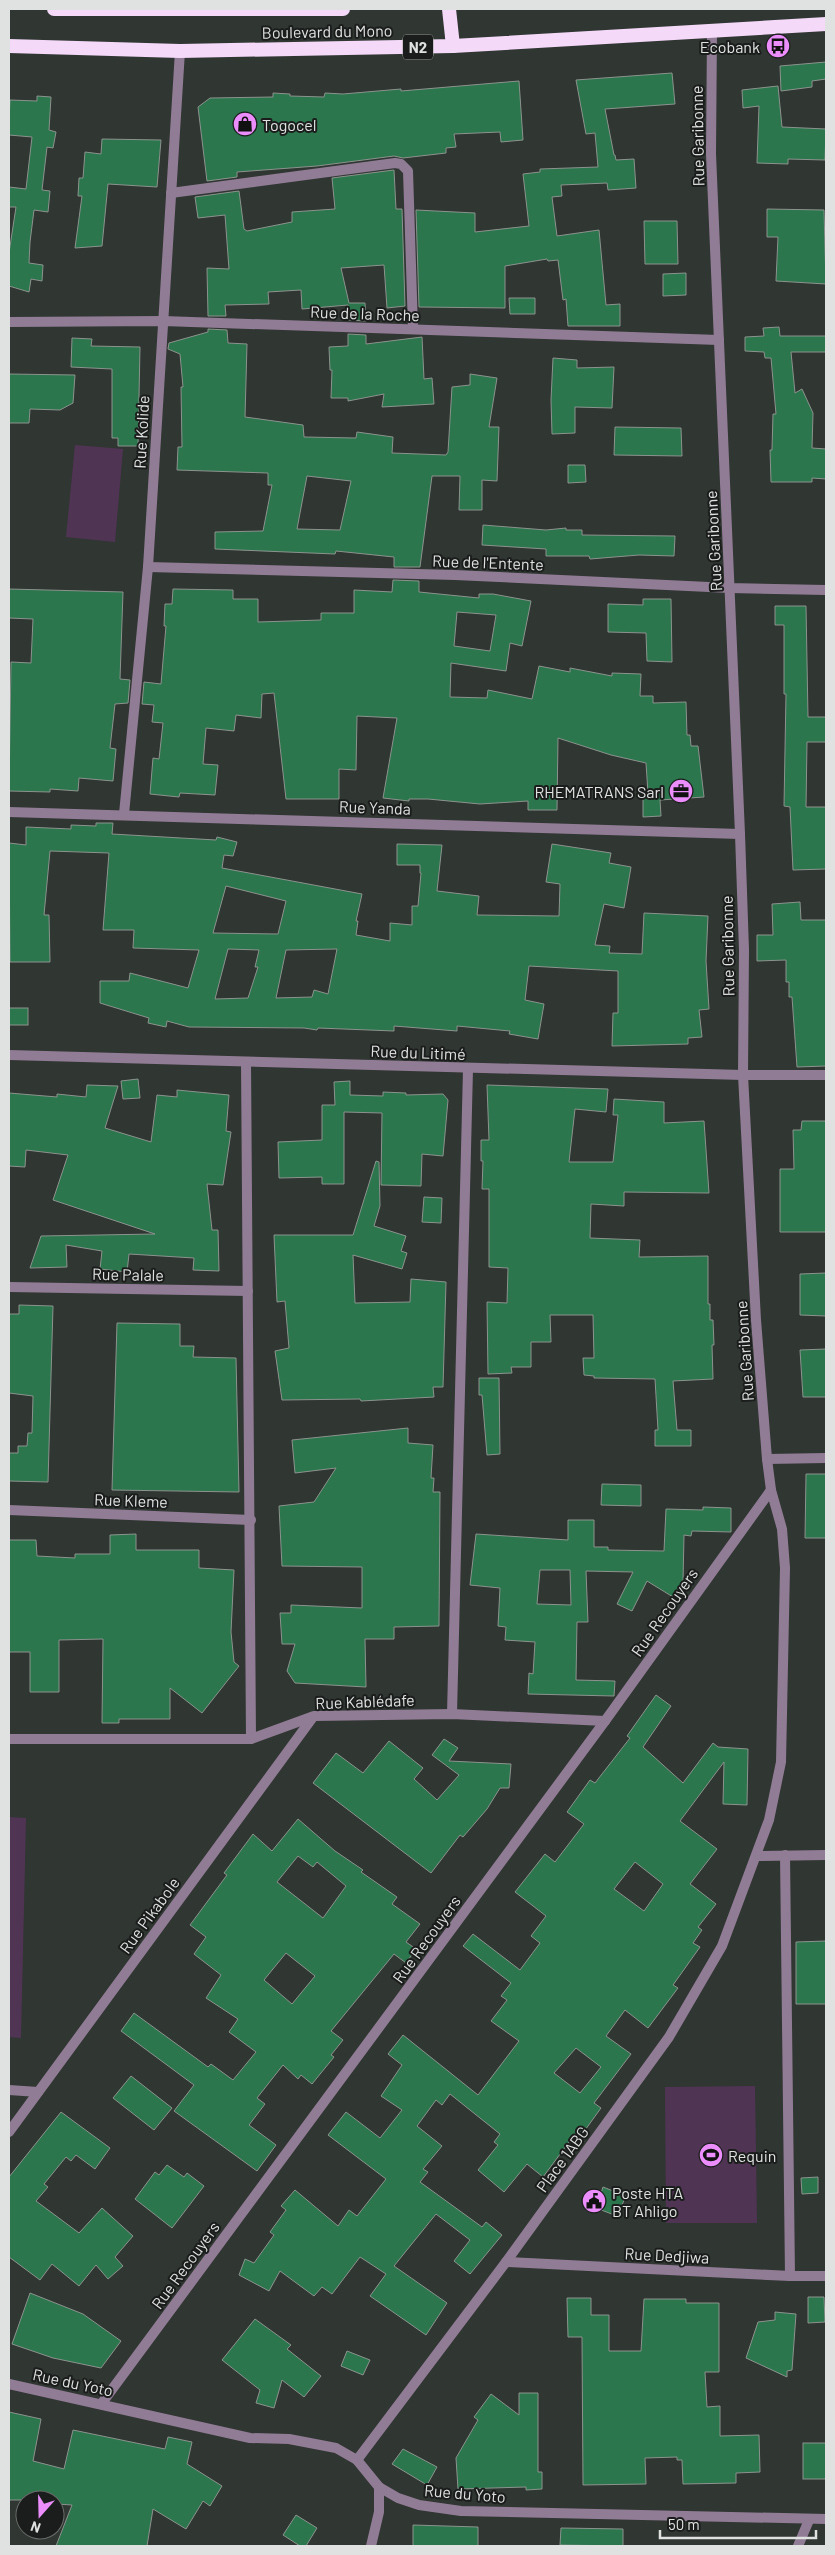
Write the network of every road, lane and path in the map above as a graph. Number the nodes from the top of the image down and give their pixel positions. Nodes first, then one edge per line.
1 (54, 9) edge
2 (343, 9) edge
3 (449, 9) edge
4 (826, 24) edge
5 (712, 30) junction
6 (9, 46) edge
7 (453, 46) junction
8 (180, 51) junction
9 (171, 193) junction
10 (163, 321) junction
11 (9, 322) edge
12 (413, 329) junction
13 (719, 340) junction
14 (148, 567) junction
15 (730, 588) junction
16 (826, 590) edge
17 (9, 812) edge
18 (124, 814) junction
19 (740, 834) junction
20 (9, 1055) edge
21 (246, 1062) junction
22 (468, 1069) junction
23 (743, 1075) junction
24 (826, 1075) edge
25 (9, 1287) edge
26 (248, 1291) junction
27 (826, 1458) edge
28 (768, 1459) junction
29 (770, 1490) junction
30 (9, 1510) edge
31 (251, 1520) junction
32 (452, 1714) junction
33 (314, 1716) junction
34 (605, 1721) junction
35 (9, 1739) edge
36 (251, 1739) junction
37 (785, 1855) junction
38 (826, 1855) edge
39 (757, 1856) junction
40 (9, 2090) edge
41 (38, 2092) junction
42 (9, 2132) edge
43 (506, 2262) junction
44 (790, 2276) junction
45 (826, 2276) edge
46 (9, 2384) edge
47 (102, 2403) junction
48 (357, 2460) junction
49 (379, 2487) junction
50 (826, 2519) edge
51 (809, 2520) junction
52 (370, 2546) edge
53 (798, 2546) edge

1 - 2 highway, Boulevard du Mono
3 - 7 highway
4 - 5 highway, Boulevard du Mono / N2
5 - 7 highway, Boulevard du Mono / N2
5 - 13 street, Rue Garibonne
6 - 8 highway, Boulevard du Mono / N2
7 - 8 highway, Boulevard du Mono / N2
8 - 9 street, Rue Kolide
9 - 10 street, Rue Kolide
9 - 12 street
10 - 11 street, Rue de la Roche
10 - 12 street, Rue de la Roche
10 - 14 street, Rue Kolide
12 - 13 street, Rue de la Roche
13 - 15 street, Rue Garibonne
14 - 15 street, Rue de l'Entente
14 - 18 street, Rue Kolide
15 - 16 street, Rue de l'Entente
15 - 19 street, Rue Garibonne
17 - 18 street, Rue Yanda
18 - 19 street, Rue Yanda
19 - 23 street, Rue Garibonne
20 - 21 street, Rue du Litimé
21 - 22 street, Rue du Litimé
21 - 26 street
22 - 23 street, Rue du Litimé
22 - 32 street
23 - 24 street, Rue du Litimé
23 - 28 street, Rue Garibonne
25 - 26 street, Rue Palale
26 - 31 street
27 - 28 street
28 - 29 street, Rue Garibonne
29 - 34 street, Rue Recouyers
29 - 39 street, Rue Garibonne
30 - 31 street, Rue Kleme
31 - 36 street
32 - 33 street, Rue Kablédafe
32 - 34 street, Rue Kablédafe
33 - 36 street, Rue Kablédafe
33 - 41 street, Rue Pikabole
34 - 47 street, Rue Recouyers
35 - 36 street, Rue Kablédafe
37 - 38 street
37 - 39 street
37 - 44 street
39 - 43 street, Place 1ABG
40 - 41 street
41 - 42 street, Rue Pikabole
43 - 44 street, Rue Dedjiwa
43 - 48 street, Place 1ABG
44 - 45 street, Rue Dedjiwa
46 - 47 street, Rue du Yoto
47 - 48 street, Rue du Yoto
48 - 49 street, Rue du Yoto
49 - 51 street, Rue du Yoto
49 - 52 street
50 - 51 street, Rue du Yoto
51 - 53 street

